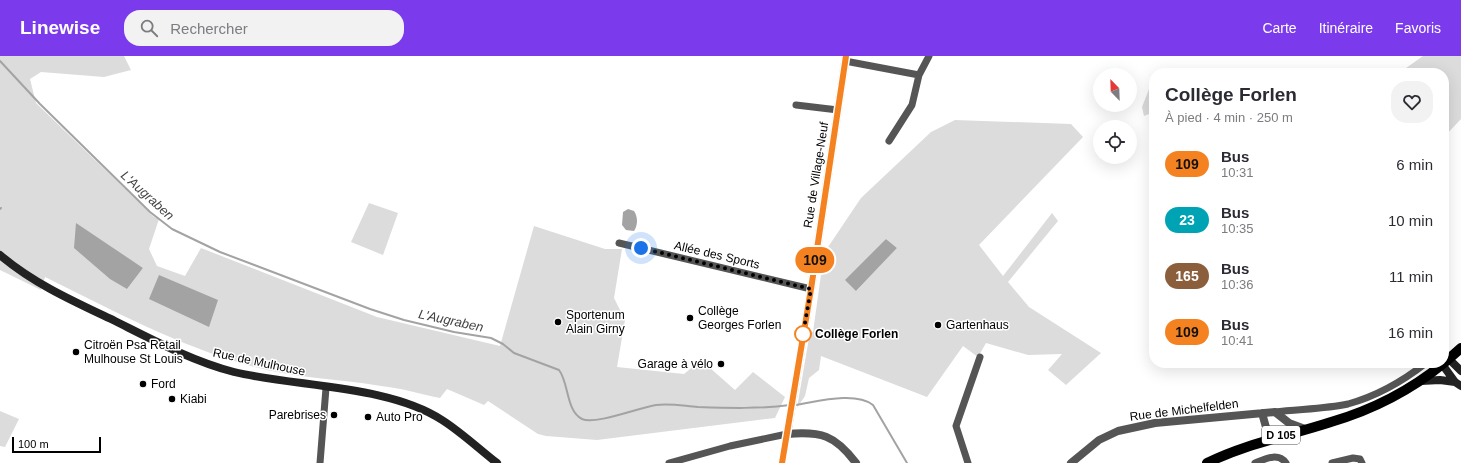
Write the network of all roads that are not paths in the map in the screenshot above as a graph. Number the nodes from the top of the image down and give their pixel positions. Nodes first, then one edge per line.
1 (929, 56) edge
2 (846, 59) edge
3 (919, 74) junction
4 (796, 105) dead end
5 (838, 110) junction
6 (889, 141) dead end
7 (619, 243) dead end
8 (0, 255) edge
9 (811, 289) junction
10 (1461, 348) edge
11 (980, 357) dead end
12 (1449, 358) edge
13 (1449, 364) edge
14 (1419, 368) edge
15 (1437, 368) edge
16 (1449, 368) edge
17 (1461, 371) edge
18 (1420, 381) junction
19 (1458, 384) edge
20 (326, 388) junction
21 (1275, 412) junction
22 (1262, 413) junction
23 (1305, 429) junction
24 (787, 434) junction
25 (1270, 438) junction
26 (320, 463) edge
27 (496, 463) edge
28 (669, 463) edge
29 (782, 463) edge
30 (856, 463) edge
31 (968, 463) edge
32 (1071, 463) edge
33 (1207, 463) edge
34 (1255, 463) edge
35 (1286, 463) edge
36 (1332, 463) edge
37 (1362, 463) edge

1 - 3 street
2 - 3 street
2 - 5 street, Rue de Village-Neuf
3 - 6 street
4 - 5 street
5 - 9 street, Rue de Village-Neuf
7 - 9 street, Allée des Sports
8 - 20 main road, Rue de Mulhouse
9 - 24 street, Rue de Village-Neuf
10 - 12 main road, D 105
11 - 31 street
13 - 17 main road
14 - 21 street
15 - 18 main road, D 105
16 - 19 main road
18 - 19 main road
18 - 23 main road, D 105
20 - 26 street
20 - 27 main road, Rue de Mulhouse
21 - 22 street, Rue de Michelfelden
21 - 23 street
22 - 25 street
22 - 32 street, Rue de Michelfelden
23 - 25 main road, D 105
24 - 28 street
24 - 29 street, Rue de Village-Neuf
24 - 30 street
25 - 33 main road, D 105
34 - 35 street
36 - 37 street

